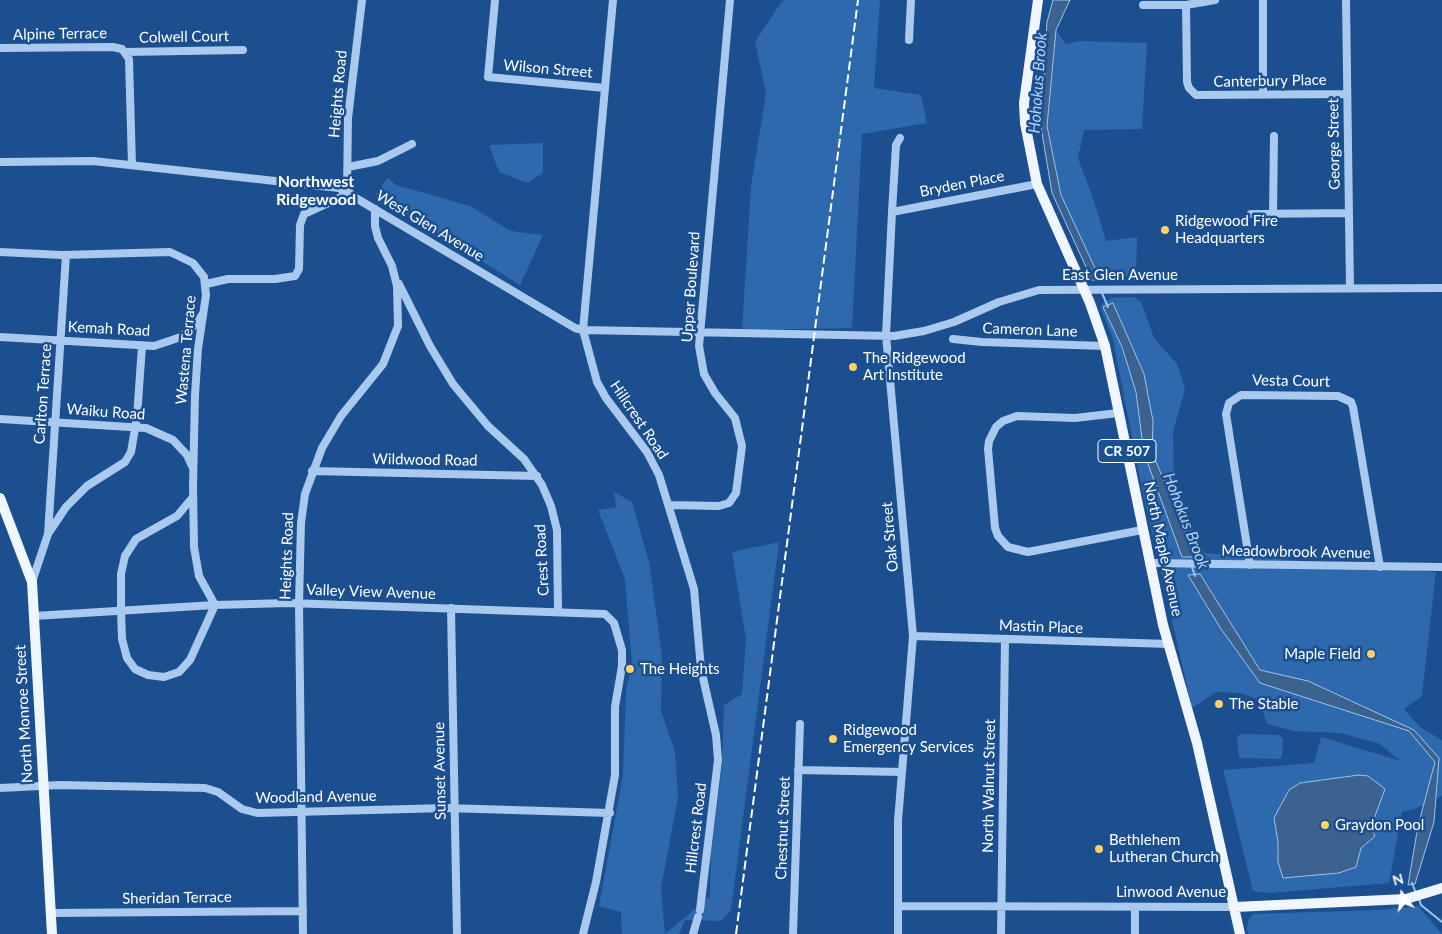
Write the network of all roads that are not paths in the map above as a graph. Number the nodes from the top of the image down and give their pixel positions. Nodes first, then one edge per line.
1 (362, 0) edge
2 (495, 0) edge
3 (613, 0) edge
4 (730, 0) edge
5 (910, 0) edge
6 (1038, 0) edge
7 (1215, 0) edge
8 (1263, 0) edge
9 (1346, 0) edge
10 (1143, 5) dead end
11 (1186, 5) junction
12 (909, 40) dead end
13 (0, 48) edge
14 (243, 50) dead end
15 (125, 52) junction
16 (605, 88) junction
17 (1347, 94) junction
18 (1263, 95) junction
19 (1274, 136) dead end
20 (900, 138) dead end
21 (412, 144) dead end
22 (0, 162) edge
23 (132, 165) junction
24 (348, 167) junction
25 (1037, 184) junction
26 (349, 192) junction
27 (375, 209) junction
28 (892, 212) junction
29 (1348, 213) junction
30 (1251, 214) dead end
31 (1273, 214) junction
32 (0, 252) edge
33 (66, 255) junction
34 (394, 274) junction
35 (206, 284) junction
36 (1350, 288) junction
37 (1442, 288) edge
38 (1089, 290) junction
39 (204, 311) junction
40 (583, 330) junction
41 (700, 333) junction
42 (807, 335) joint
43 (886, 335) junction
44 (0, 337) edge
45 (954, 340) dead end
46 (60, 341) junction
47 (142, 346) junction
48 (1105, 346) junction
49 (1118, 413) junction
50 (0, 419) edge
51 (55, 422) junction
52 (136, 427) junction
53 (193, 468) junction
54 (312, 471) junction
55 (537, 476) junction
56 (193, 497) junction
57 (0, 498) edge
58 (669, 505) junction
59 (1142, 530) junction
60 (48, 534) junction
61 (1149, 563) junction
62 (1250, 565) junction
63 (1380, 566) junction
64 (1442, 567) edge
65 (32, 582) junction
66 (299, 604) junction
67 (215, 605) junction
68 (451, 608) junction
69 (121, 610) junction
70 (558, 611) junction
71 (34, 616) junction
72 (913, 636) junction
73 (1005, 639) junction
74 (1169, 644) junction
75 (800, 724) dead end
76 (798, 770) junction
77 (902, 772) junction
78 (44, 786) junction
79 (0, 788) edge
80 (455, 808) junction
81 (302, 812) junction
82 (610, 813) junction
83 (1442, 888) edge
84 (898, 906) junction
85 (1001, 907) junction
86 (1235, 907) junction
87 (1134, 908) junction
88 (303, 911) junction
89 (51, 913) junction
90 (52, 934) edge
91 (303, 934) edge
92 (457, 934) edge
93 (583, 934) edge
94 (693, 934) edge
95 (793, 934) edge
96 (898, 934) edge
97 (1001, 934) edge
98 (1135, 934) edge
99 (1240, 934) edge

1 - 24 street, Heights Road
2 - 16 street, Wilson Street
3 - 16 street, Hillcrest Road
4 - 41 street, Upper Boulevard
5 - 12 street
6 - 25 main road, North Maple Avenue / CR 507
7 - 11 street
8 - 18 street
9 - 17 street, George Street
10 - 11 street
11 - 18 street, Canterbury Place
13 - 15 street, Alpine Terrace
14 - 15 street, Colwell Court
15 - 23 street, Alpine Terrace
16 - 40 street, Hillcrest Road
17 - 18 street, Canterbury Place
17 - 29 street, George Street
19 - 31 street
20 - 28 street, Oak Street
21 - 24 street
22 - 23 street, West Glen Avenue
23 - 26 street, West Glen Avenue
24 - 26 street, Heights Road
25 - 28 street, Bryden Place
25 - 38 main road, North Maple Avenue / CR 507
26 - 27 street, West Glen Avenue
26 - 35 street
27 - 34 street, Heights Road
27 - 40 street, West Glen Avenue
28 - 43 street, Oak Street
29 - 31 street
29 - 36 street, George Street
30 - 31 street
32 - 33 street, Wastena Terrace
33 - 35 street, Wastena Terrace
33 - 46 street, Carlton Terrace
34 - 54 street, Heights Road
34 - 55 street, Crest Road
35 - 39 street, Wastena Terrace
36 - 37 street, East Glen Avenue
36 - 38 street, East Glen Avenue
38 - 43 street, East Glen Avenue
38 - 48 main road, North Maple Avenue / CR 507
39 - 47 street, Kemah Road
39 - 53 street, Wastena Terrace
40 - 41 street, West Glen Avenue
40 - 58 street, Hillcrest Road
41 - 42 street, West Glen Avenue
41 - 58 street, Upper Boulevard
42 - 43 street, East Glen Avenue
43 - 72 street, Oak Street
44 - 46 street, Kemah Road
45 - 48 street, Cameron Lane
46 - 47 street, Kemah Road
46 - 51 street, Carlton Terrace
47 - 52 street
48 - 49 main road, North Maple Avenue / CR 507
49 - 59 main road, North Maple Avenue / CR 507
49 - 59 street
50 - 51 street, Waiku Road
51 - 52 street, Waiku Road
51 - 60 street, Carlton Terrace
52 - 53 street, Waiku Road
52 - 60 street
53 - 56 street, Wastena Terrace
54 - 55 street, Wildwood Road
54 - 66 street, Heights Road
55 - 70 street, Crest Road
56 - 67 street, Wastena Terrace
56 - 69 street
57 - 65 main road, North Monroe Street
58 - 94 street, Hillcrest Road
59 - 61 main road, North Maple Avenue / CR 507
60 - 65 street
61 - 62 street, Meadowbrook Avenue
61 - 74 main road, North Maple Avenue / CR 507
62 - 63 street, Meadowbrook Avenue
62 - 63 street, Vesta Court
63 - 64 street, Meadowbrook Avenue
65 - 71 main road, North Monroe Street
66 - 67 street, Valley View Avenue
66 - 68 street, Valley View Avenue
66 - 81 street, Heights Road
67 - 69 street, Valley View Avenue
67 - 69 street
68 - 70 street, Valley View Avenue
68 - 80 street, Sunset Avenue
69 - 71 street, Valley View Avenue
70 - 82 street, Crest Road
71 - 78 main road, North Monroe Street
72 - 73 street, Mastin Place
72 - 77 street, Oak Street
73 - 74 street, Mastin Place
73 - 85 street, North Walnut Street
74 - 86 main road, North Maple Avenue / CR 507
75 - 76 street, Chestnut Street
76 - 77 street
76 - 95 street, Chestnut Street
77 - 84 street, Oak Street
78 - 79 street, Woodland Avenue
78 - 81 street, Woodland Avenue
78 - 89 main road, North Monroe Street
80 - 81 street, Woodland Avenue
80 - 82 street, Woodland Avenue
80 - 92 street, Sunset Avenue
81 - 88 street, Heights Road
82 - 93 street, Crest Road
83 - 86 main road, Linwood Avenue
84 - 85 street, Linwood Avenue
84 - 96 street, Oak Street
85 - 87 street, Linwood Avenue
85 - 97 street, North Walnut Street
86 - 87 street, Linwood Avenue
86 - 99 main road, North Maple Avenue / CR 507
87 - 98 street
88 - 89 street, Sheridan Terrace
88 - 91 street, Heights Road
89 - 90 main road, North Monroe Street

